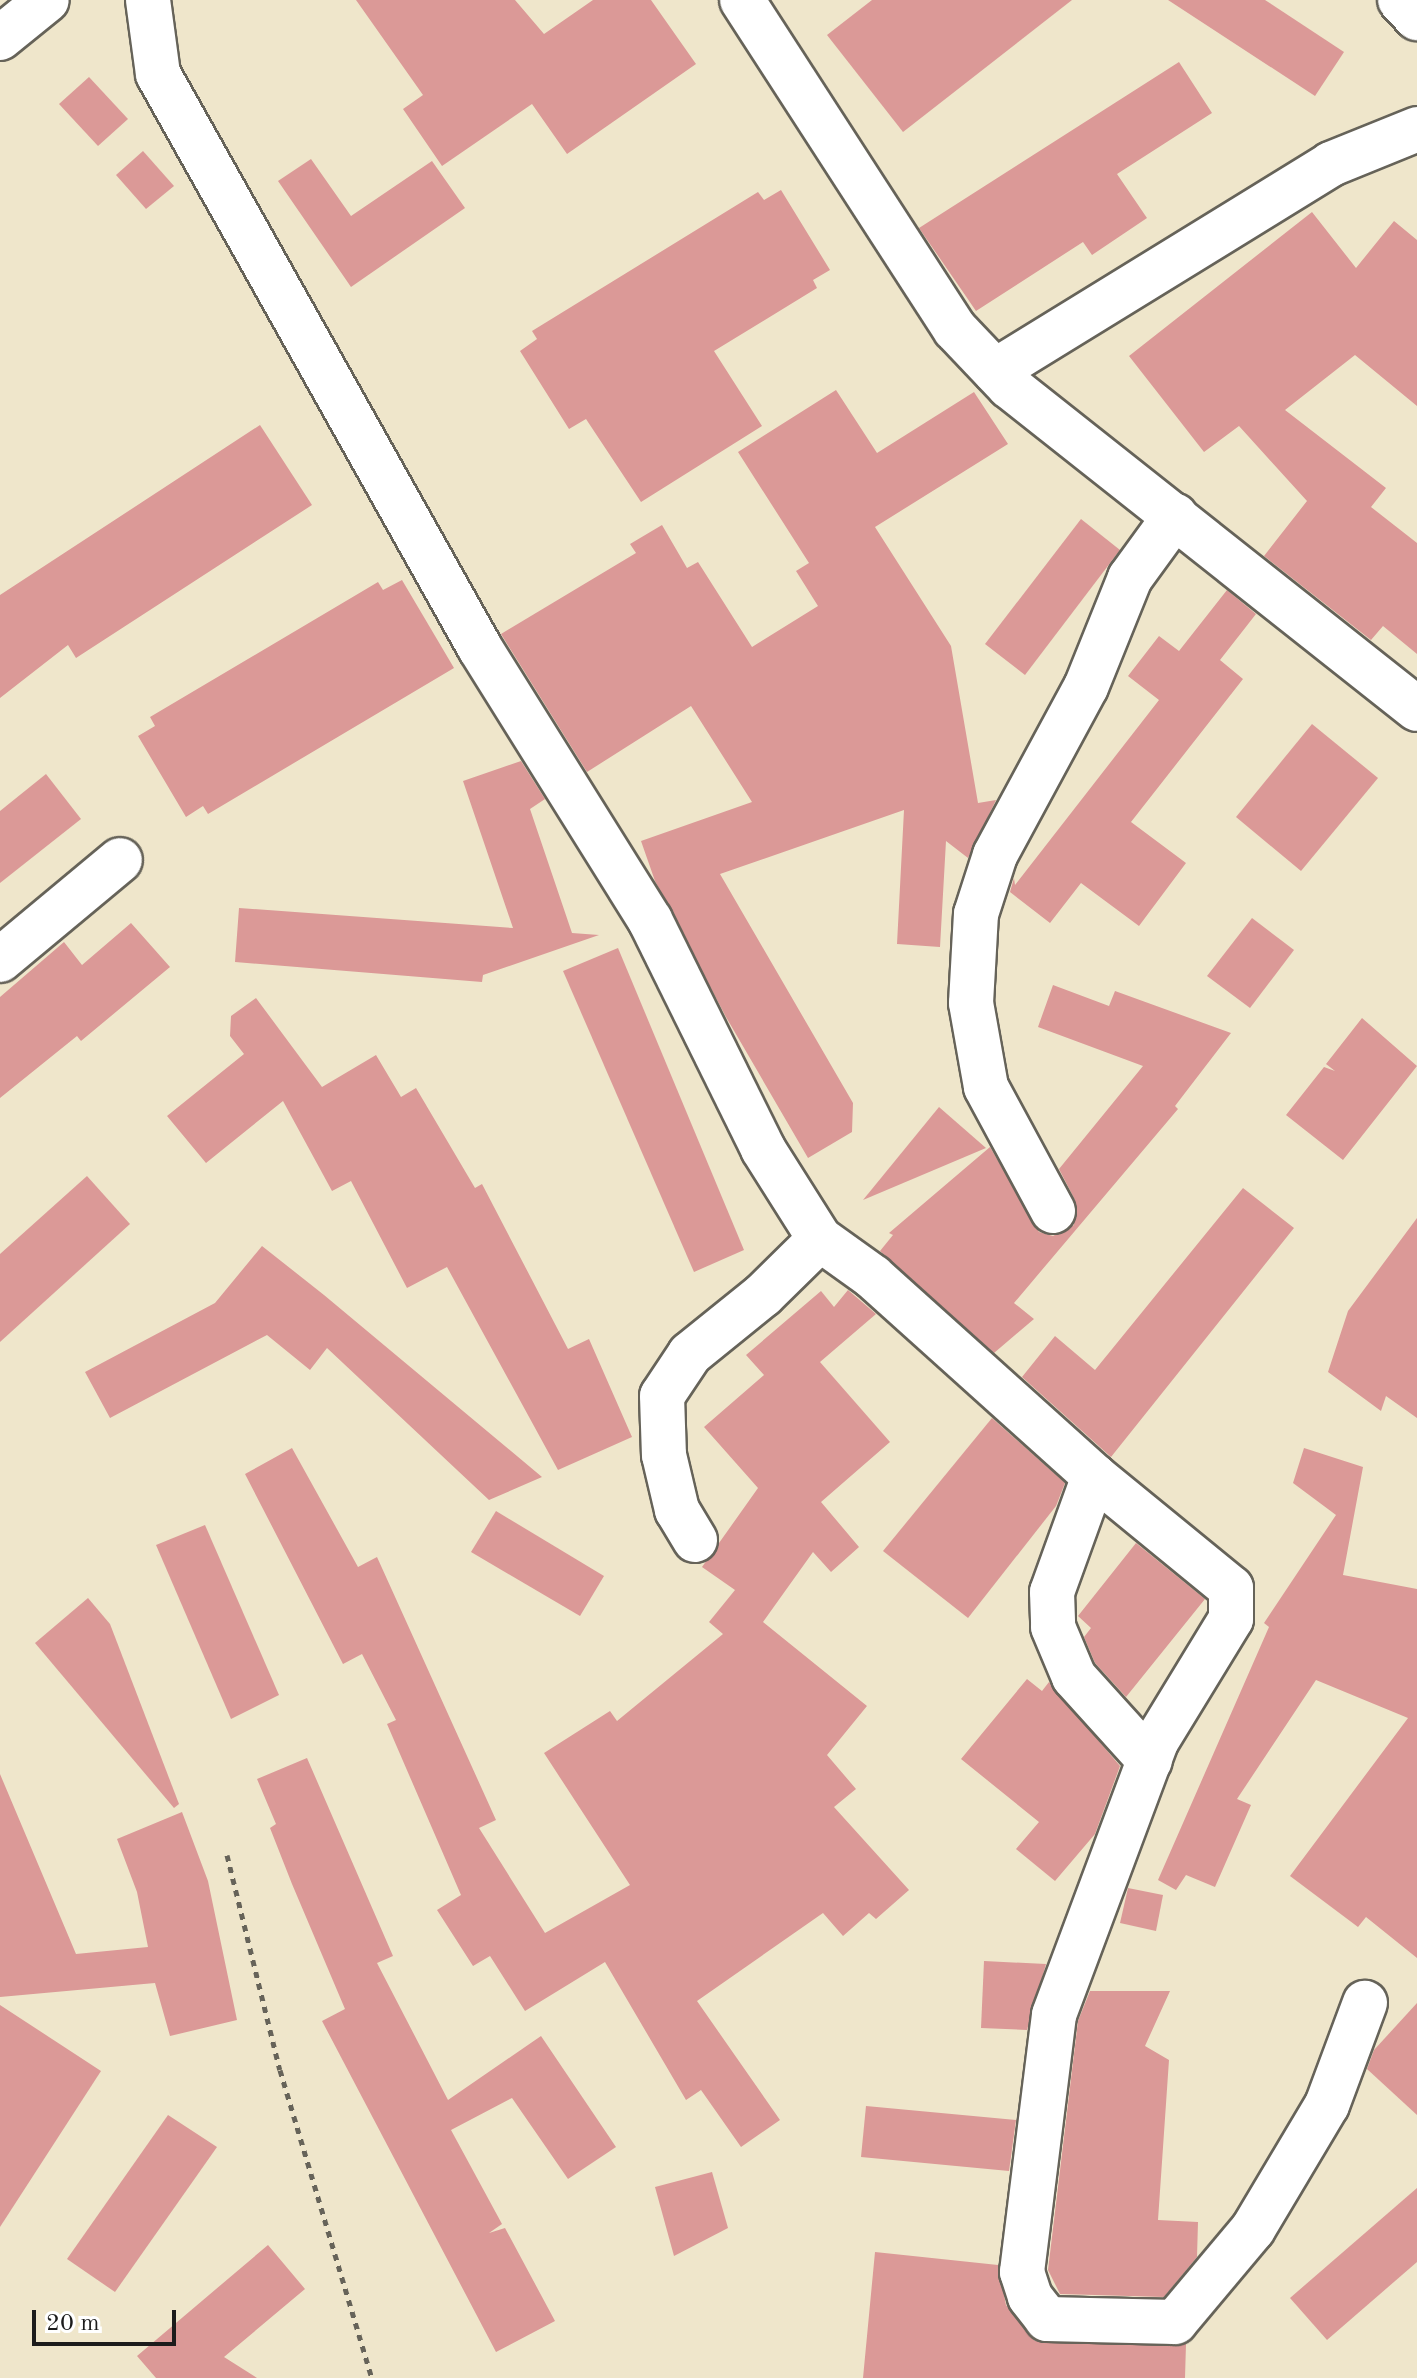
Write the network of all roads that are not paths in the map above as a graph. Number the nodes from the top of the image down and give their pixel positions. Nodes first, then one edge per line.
1 (47, 0) edge
2 (148, 0) edge
3 (742, 0) edge
4 (1400, 0) edge
5 (1417, 18) edge
6 (0, 38) edge
7 (1417, 129) edge
8 (995, 371) junction
9 (1175, 516) junction
10 (1417, 709) edge
11 (120, 860) dead end
12 (0, 960) edge
13 (1053, 1211) dead end
14 (820, 1239) junction
15 (1094, 1476) junction
16 (695, 1540) dead end
17 (1150, 1761) junction
18 (1365, 2003) dead end

1 - 6 street
2 - 14 street
3 - 8 street
4 - 5 street
7 - 8 street
8 - 9 street
9 - 10 street
9 - 13 street
11 - 12 street
14 - 15 street
14 - 16 street
15 - 17 street
15 - 17 street
17 - 18 street

